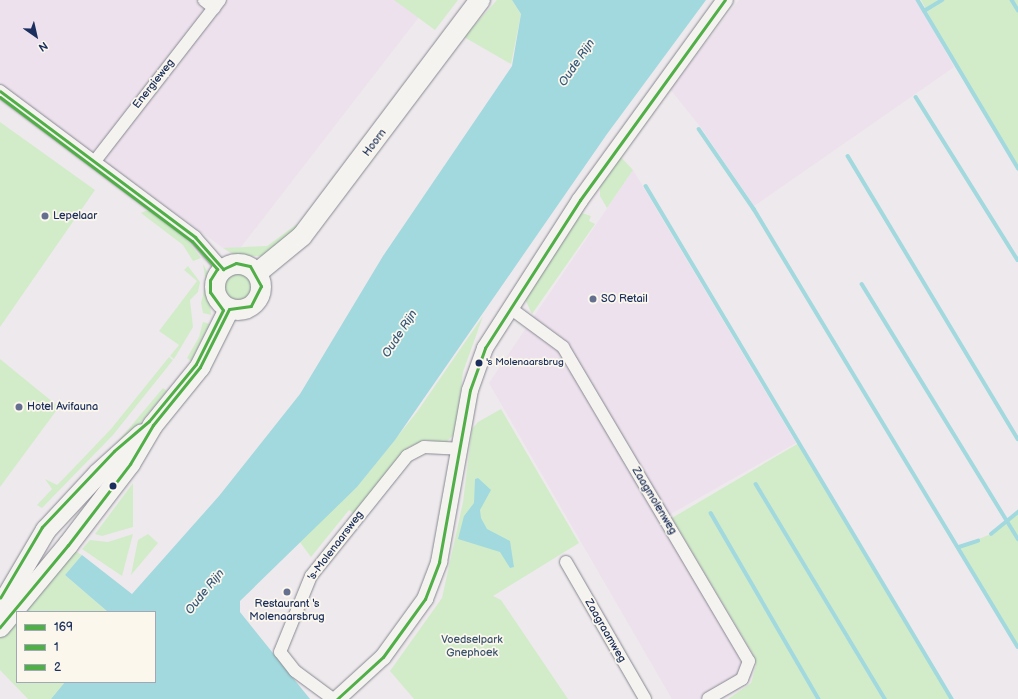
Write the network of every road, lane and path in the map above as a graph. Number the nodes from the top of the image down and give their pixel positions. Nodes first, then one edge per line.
1 (204, 0) edge
2 (480, 0) edge
3 (725, 0) edge
4 (217, 4) edge
5 (0, 92) edge
6 (95, 161) junction
7 (223, 268) junction
8 (257, 273) junction
9 (510, 308) junction
10 (229, 309) junction
11 (153, 425) junction
12 (459, 449) junction
13 (566, 562) dead end
14 (0, 608) edge
15 (0, 627) edge
16 (333, 699) edge
17 (337, 699) edge
18 (645, 699) edge
19 (708, 699) edge

1 - 4 street, Energieweg
2 - 8 main road, Hoorn
3 - 9 street
4 - 6 street, Energieweg
5 - 6 street
6 - 7 street
7 - 8 main road
7 - 10 main road
8 - 10 main road
9 - 12 street
9 - 19 street, Zaagmolenweg
10 - 11 main road
11 - 14 main road
11 - 15 main road
12 - 16 street, 's-Molenaarsweg
12 - 17 street
13 - 18 street, Zaagraamweg

